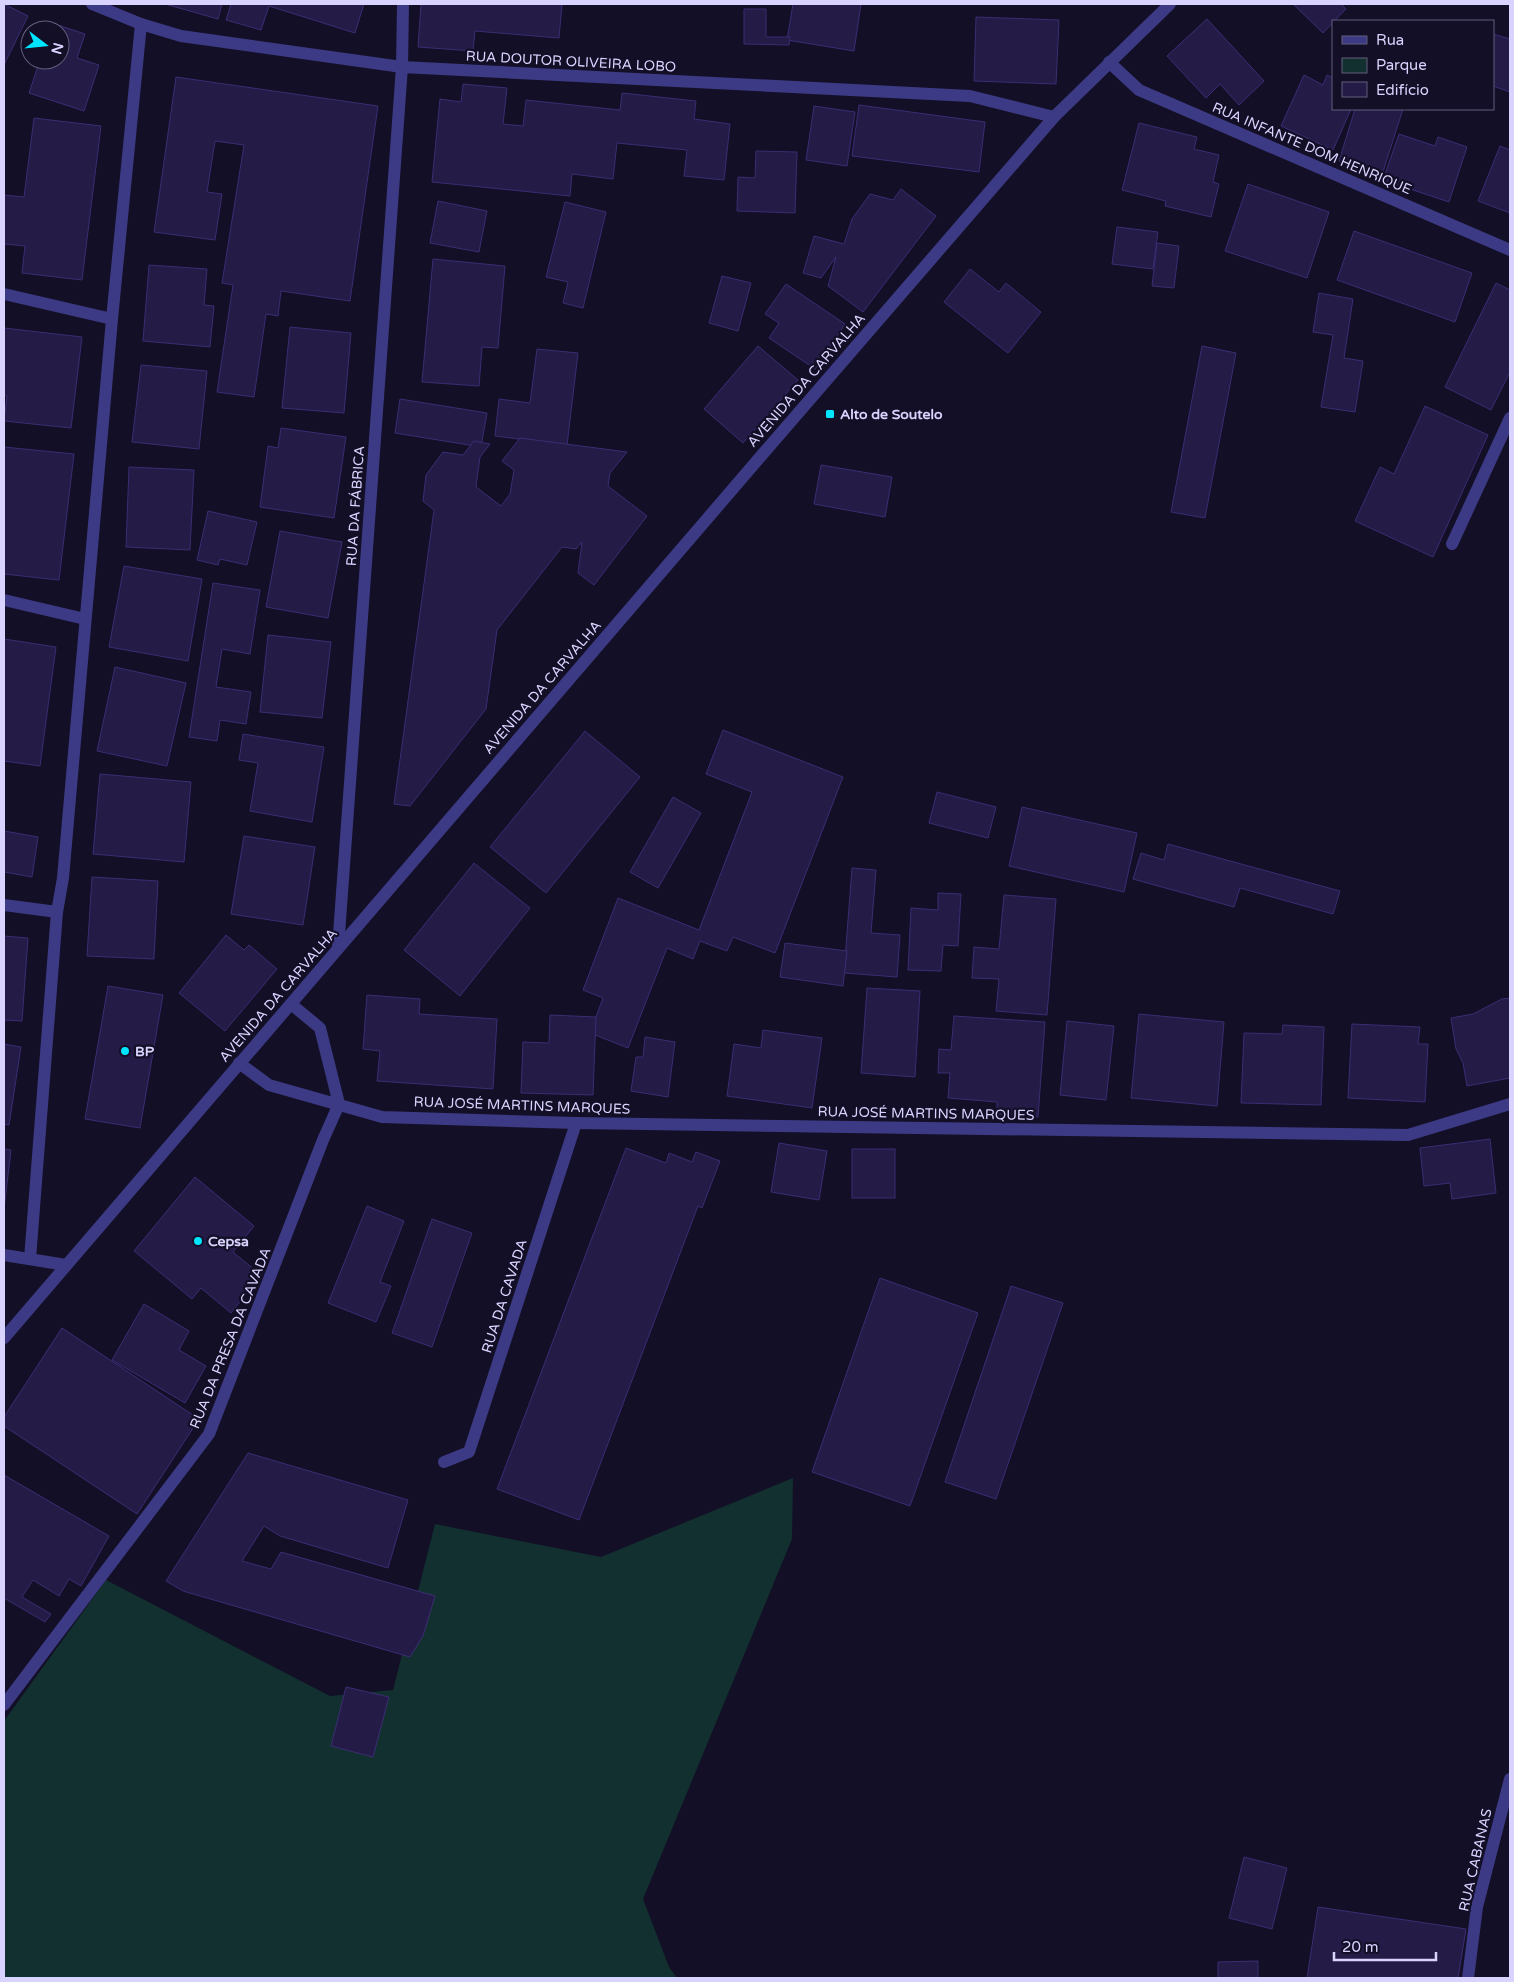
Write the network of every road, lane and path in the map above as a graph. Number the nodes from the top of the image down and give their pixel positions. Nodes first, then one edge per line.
1 (92, 4) edge
2 (403, 4) edge
3 (1170, 4) edge
4 (141, 24) junction
5 (1110, 62) junction
6 (402, 68) junction
7 (1054, 117) junction
8 (1510, 250) edge
9 (4, 294) edge
10 (112, 319) junction
11 (1510, 418) edge
12 (1452, 544) dead end
13 (4, 600) edge
14 (85, 619) junction
15 (4, 905) edge
16 (58, 912) junction
17 (338, 948) junction
18 (291, 1004) junction
19 (239, 1063) junction
20 (339, 1104) junction
21 (1510, 1104) edge
22 (576, 1123) junction
23 (4, 1255) edge
24 (30, 1259) junction
25 (66, 1265) junction
26 (4, 1338) edge
27 (444, 1462) dead end
28 (4, 1705) edge
29 (1510, 1779) edge
30 (1468, 1978) edge

1 - 4 street, RUA DOUTOR OLIVEIRA LOBO
2 - 6 street, RUA DA FÁBRICA
3 - 5 street, AVENIDA DA CARVALHA
4 - 6 street, RUA DOUTOR OLIVEIRA LOBO
4 - 10 street
5 - 7 street, AVENIDA DA CARVALHA
5 - 8 street, RUA INFANTE DOM HENRIQUE
6 - 7 street, RUA DOUTOR OLIVEIRA LOBO
6 - 17 street, RUA DA FÁBRICA
7 - 17 street, AVENIDA DA CARVALHA
9 - 10 street
10 - 14 street
11 - 12 street
13 - 14 street
14 - 16 street
15 - 16 street
16 - 24 street
17 - 18 street, AVENIDA DA CARVALHA
18 - 19 street, AVENIDA DA CARVALHA
18 - 20 street
19 - 20 street
19 - 25 street, AVENIDA DA CARVALHA
20 - 22 street, RUA JOSÉ MARTINS MARQUES
20 - 28 street, RUA DA PRESA DA CAVADA
21 - 22 street, RUA JOSÉ MARTINS MARQUES
22 - 27 street, RUA DA CAVADA
23 - 24 street
24 - 25 street
25 - 26 street, AVENIDA DA CARVALHA
29 - 30 street, RUA CABANAS

